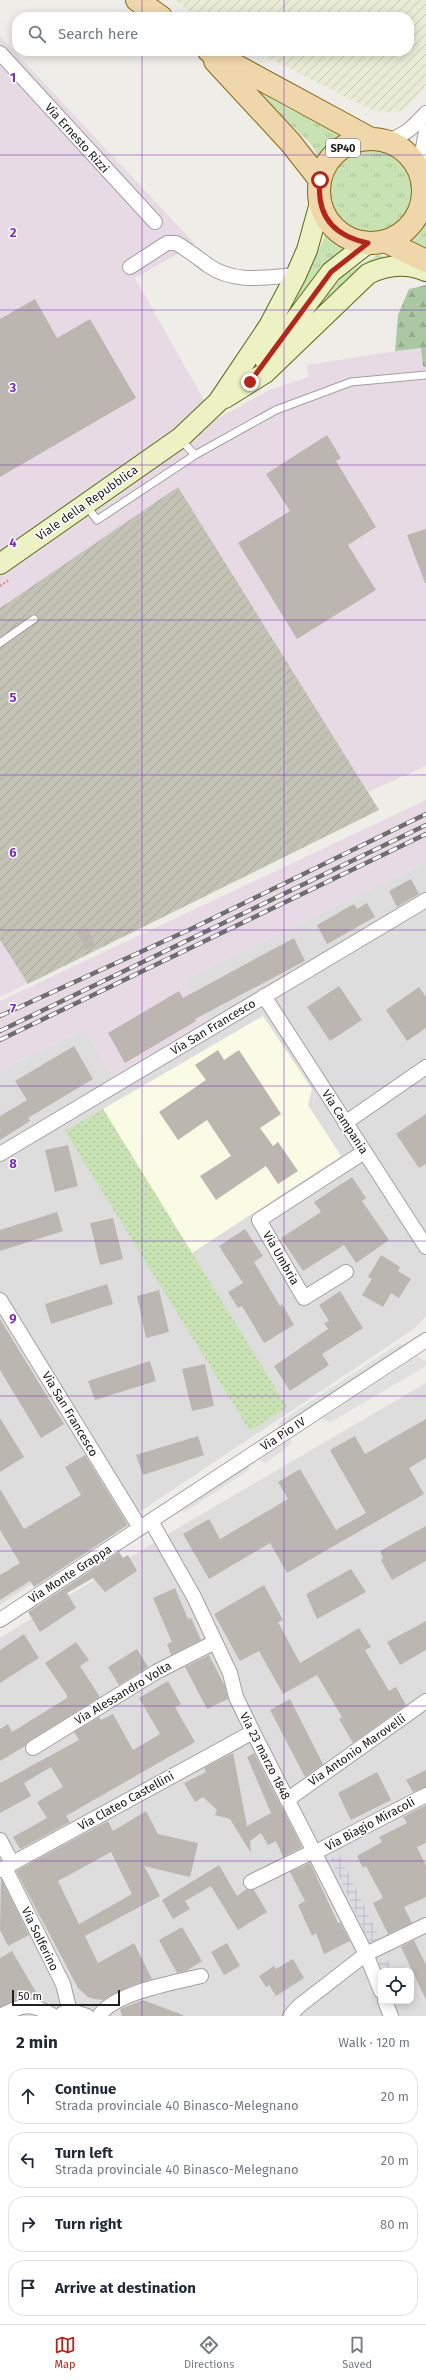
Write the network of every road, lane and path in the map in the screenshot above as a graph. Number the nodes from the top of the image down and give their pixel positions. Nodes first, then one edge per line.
1 (137, 0) edge
2 (154, 12) edge
3 (0, 53) edge
4 (213, 56) edge
5 (218, 56) edge
6 (426, 113) edge
7 (426, 130) edge
8 (378, 140) junction
9 (320, 180) junction
10 (423, 194) edge
11 (320, 203) junction
12 (155, 222) dead end
13 (377, 242) junction
14 (426, 261) edge
15 (130, 267) dead end
16 (426, 271) edge
17 (296, 275) junction
18 (426, 375) edge
19 (250, 382) junction
20 (218, 402) junction
21 (180, 438) junction
22 (195, 455) junction
23 (86, 505) junction
24 (0, 564) edge
25 (34, 619) dead end
26 (0, 643) edge
27 (426, 900) edge
28 (264, 996) junction
29 (426, 1067) edge
30 (345, 1122) junction
31 (364, 1152) junction
32 (0, 1154) edge
33 (426, 1247) edge
34 (346, 1272) dead end
35 (0, 1300) edge
36 (426, 1340) edge
37 (145, 1524) junction
38 (0, 1620) edge
39 (215, 1642) junction
40 (426, 1701) edge
41 (253, 1732) junction
42 (33, 1748) dead end
43 (426, 1795) edge
44 (287, 1800) junction
45 (0, 1840) edge
46 (314, 1852) junction
47 (6, 1867) edge
48 (251, 1882) dead end
49 (426, 1925) edge
50 (366, 1954) junction
51 (201, 1976) dead end
52 (378, 1984) edge
53 (386, 2004) edge
54 (64, 2014) edge
55 (0, 2016) edge
56 (54, 2016) edge
57 (87, 2016) edge
58 (99, 2016) edge
59 (290, 2016) edge
60 (391, 2016) edge

1 - 2 main road
3 - 12 street, Via Ernesto Rizzi
4 - 9 main road, SP40
5 - 8 main road, SP40
6 - 8 street
7 - 10 street
8 - 9 main road, SP40
8 - 10 main road, SP40
9 - 11 main road, SP40
10 - 13 main road
11 - 13 main road, SP40
11 - 17 street
13 - 14 main road, SP40
13 - 19 street
15 - 17 street
16 - 19 street
17 - 20 street
18 - 22 lane
19 - 20 street
20 - 21 street, Viale della Repubblica
21 - 22 lane
21 - 23 street, Viale della Repubblica
22 - 23 lane
23 - 24 street, Viale della Repubblica
25 - 26 lane
27 - 28 street, Via San Francesco
28 - 30 street, Via Campania
28 - 32 street, Via San Francesco
29 - 30 street
30 - 31 street, Via Campania
31 - 33 street, Via Campania
31 - 34 street, Via Umbria
35 - 37 street, Via San Francesco
36 - 37 street, Via Pio IV
37 - 38 street, Via Monte Grappa
37 - 39 street, Via 23 marzo 1848
39 - 41 street, Via 23 marzo 1848
39 - 42 street, Via Alessandro Volta
40 - 44 street, Via Antonio Marovelli
41 - 44 street, Via 23 marzo 1848
41 - 47 street, Via Clateo Castellini
43 - 46 street, Via Biagio Miracoli
44 - 46 street, Via 23 marzo 1848
45 - 47 street, Via Solferino
46 - 48 street, Via Biagio Miracoli
46 - 50 street, Via 23 marzo 1848
47 - 54 street, Via Solferino
49 - 50 street
50 - 52 street, Via 23 marzo 1848
50 - 59 street
51 - 58 street
53 - 60 street
54 - 57 street
55 - 56 street

